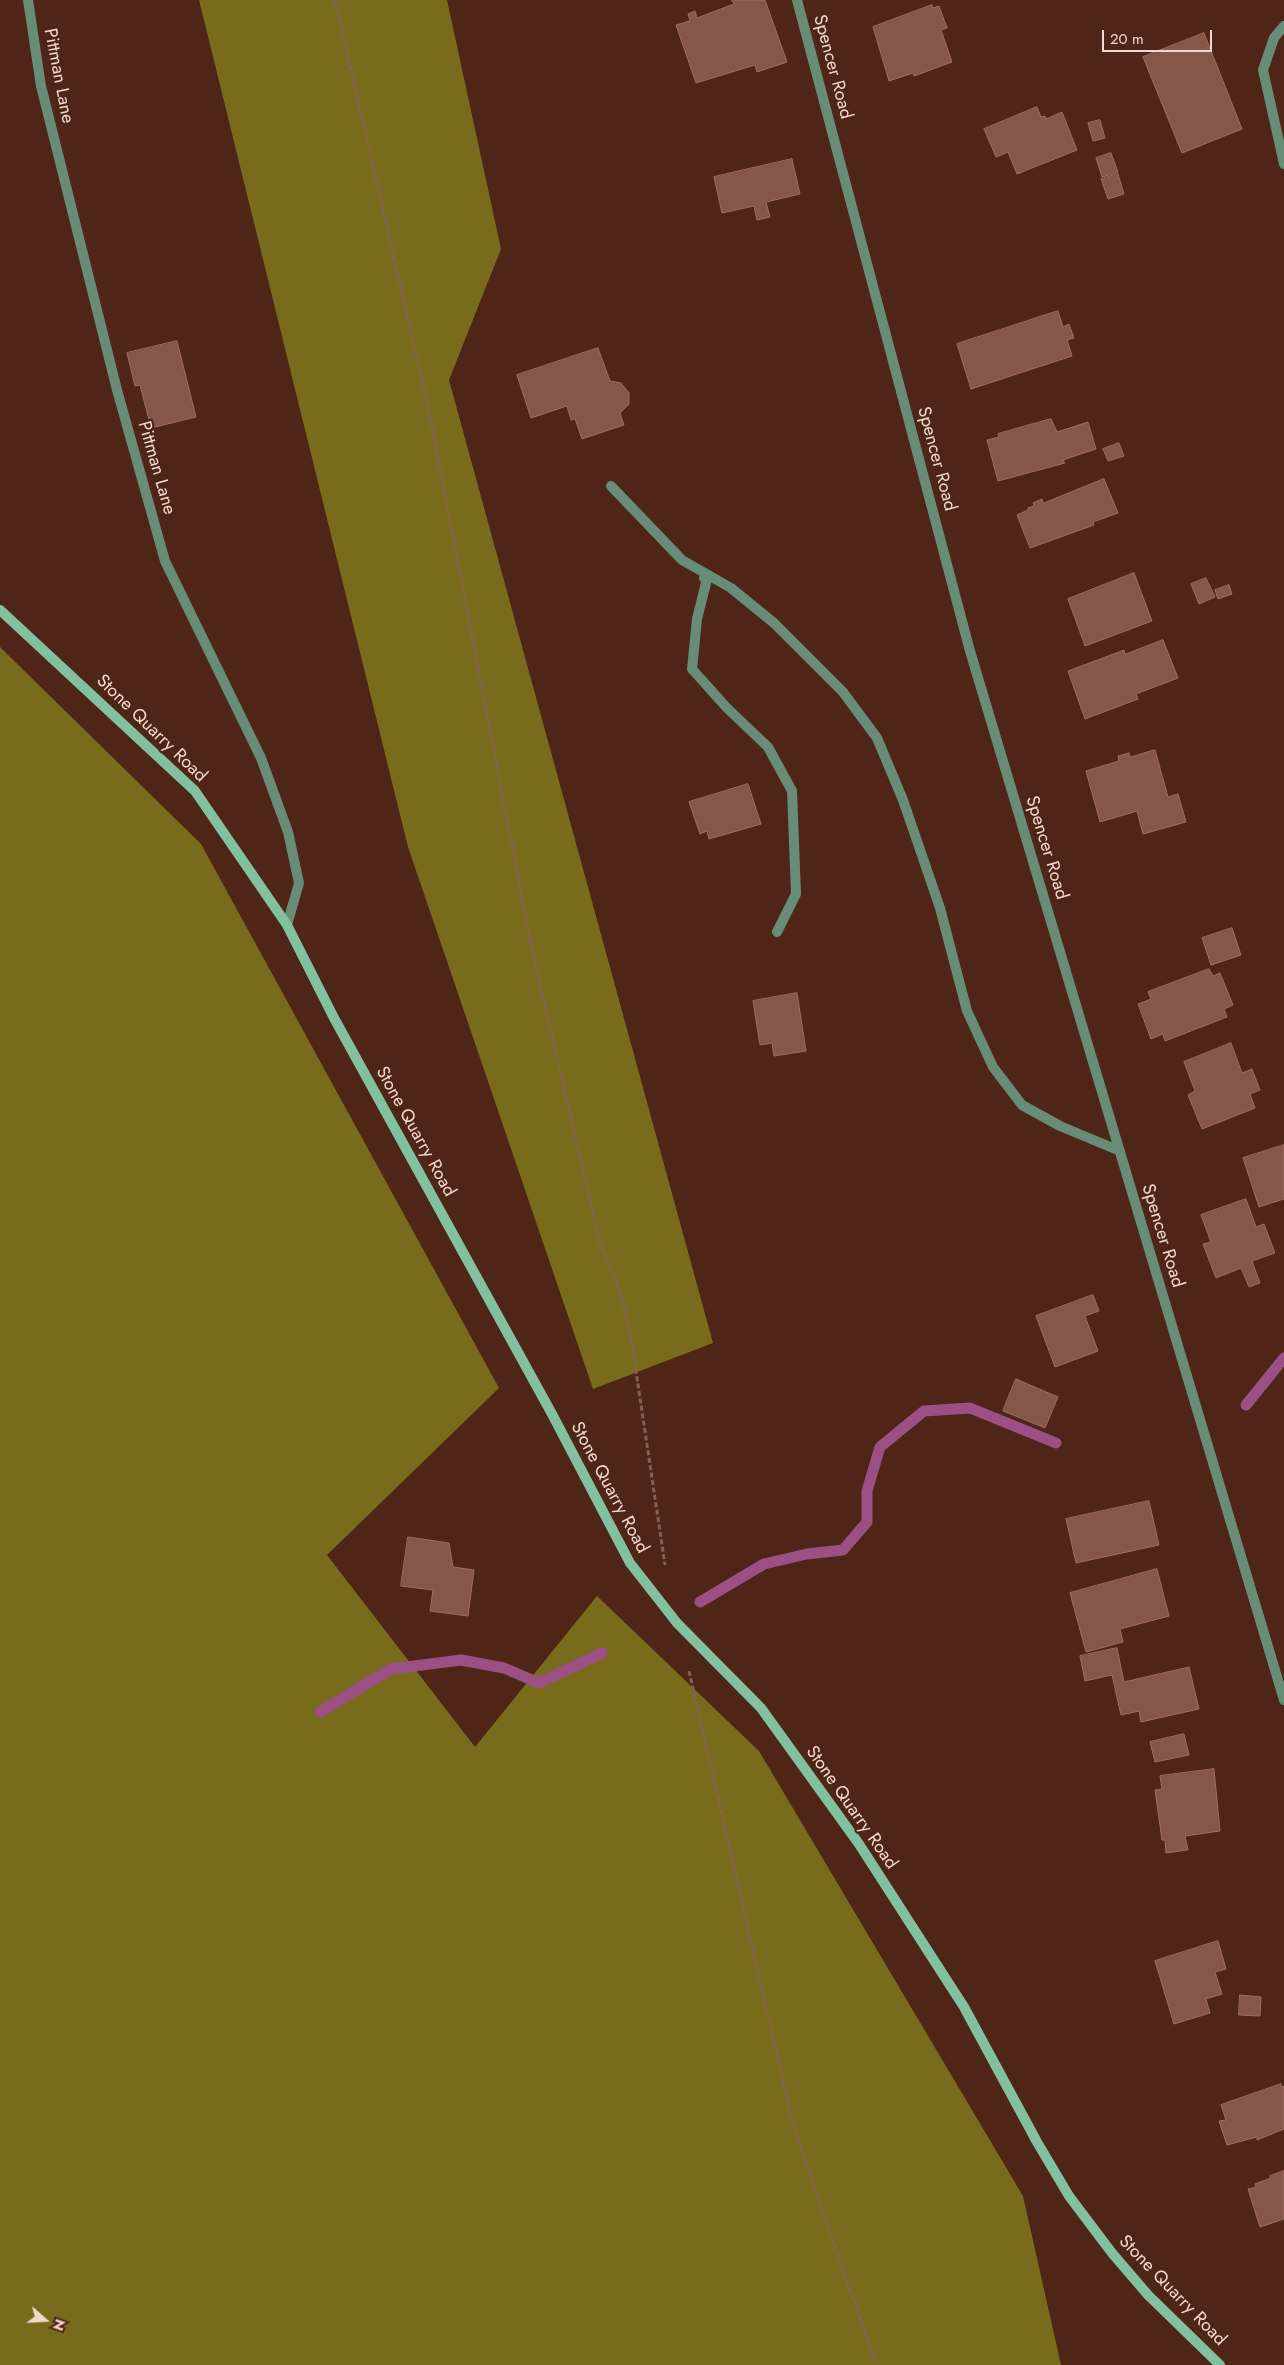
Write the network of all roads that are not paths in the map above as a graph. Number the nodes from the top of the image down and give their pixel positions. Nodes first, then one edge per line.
1 (28, 0) edge
2 (797, 0) edge
3 (1284, 26) edge
4 (1284, 164) edge
5 (611, 486) dead end
6 (706, 577) junction
7 (0, 610) edge
8 (287, 925) junction
9 (777, 932) dead end
10 (1120, 1151) junction
11 (1284, 1700) edge
12 (1220, 2365) edge

1 - 8 street, Pittman Lane
2 - 10 street, Spencer Road
3 - 4 street
5 - 6 street
6 - 9 street
6 - 10 street
7 - 8 street, Stone Quarry Road
8 - 12 street, Stone Quarry Road
10 - 11 street, Spencer Road

